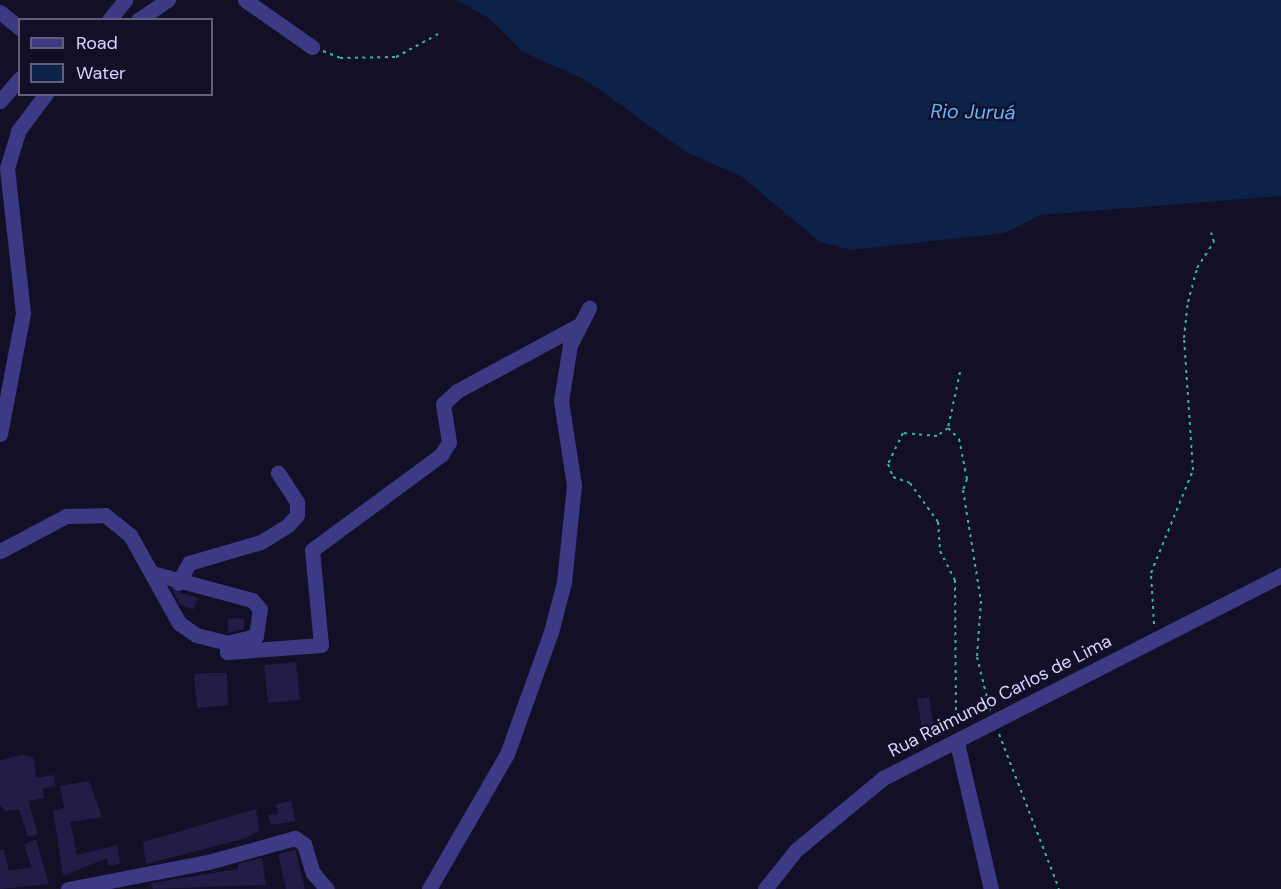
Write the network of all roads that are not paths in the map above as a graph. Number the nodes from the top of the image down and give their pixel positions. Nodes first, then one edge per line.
1 (125, 0) edge
2 (168, 0) edge
3 (245, 0) edge
4 (0, 12) edge
5 (111, 18) edge
6 (141, 18) edge
7 (18, 26) edge
8 (312, 47) road end
9 (18, 80) edge
10 (45, 96) edge
11 (0, 101) edge
12 (6, 214) edge
13 (589, 308) dead end
14 (577, 326) junction
15 (0, 434) edge
16 (278, 473) dead end
17 (0, 551) edge
18 (152, 573) junction
19 (1281, 575) edge
20 (178, 583) junction
21 (227, 643) junction
22 (957, 743) junction
23 (68, 889) edge
24 (327, 889) edge
25 (429, 889) edge
26 (765, 889) edge
27 (991, 889) edge

1 - 5 street
2 - 6 street
3 - 8 street
4 - 7 street
9 - 11 street
10 - 12 street
12 - 15 street
13 - 14 street
14 - 21 street
14 - 25 street
16 - 20 street
17 - 18 street
18 - 20 street
18 - 21 street
19 - 22 street, Rua Raimundo Carlos de Lima
20 - 21 street
22 - 26 street, Rua Raimundo Carlos de Lima
22 - 27 street
23 - 24 street

